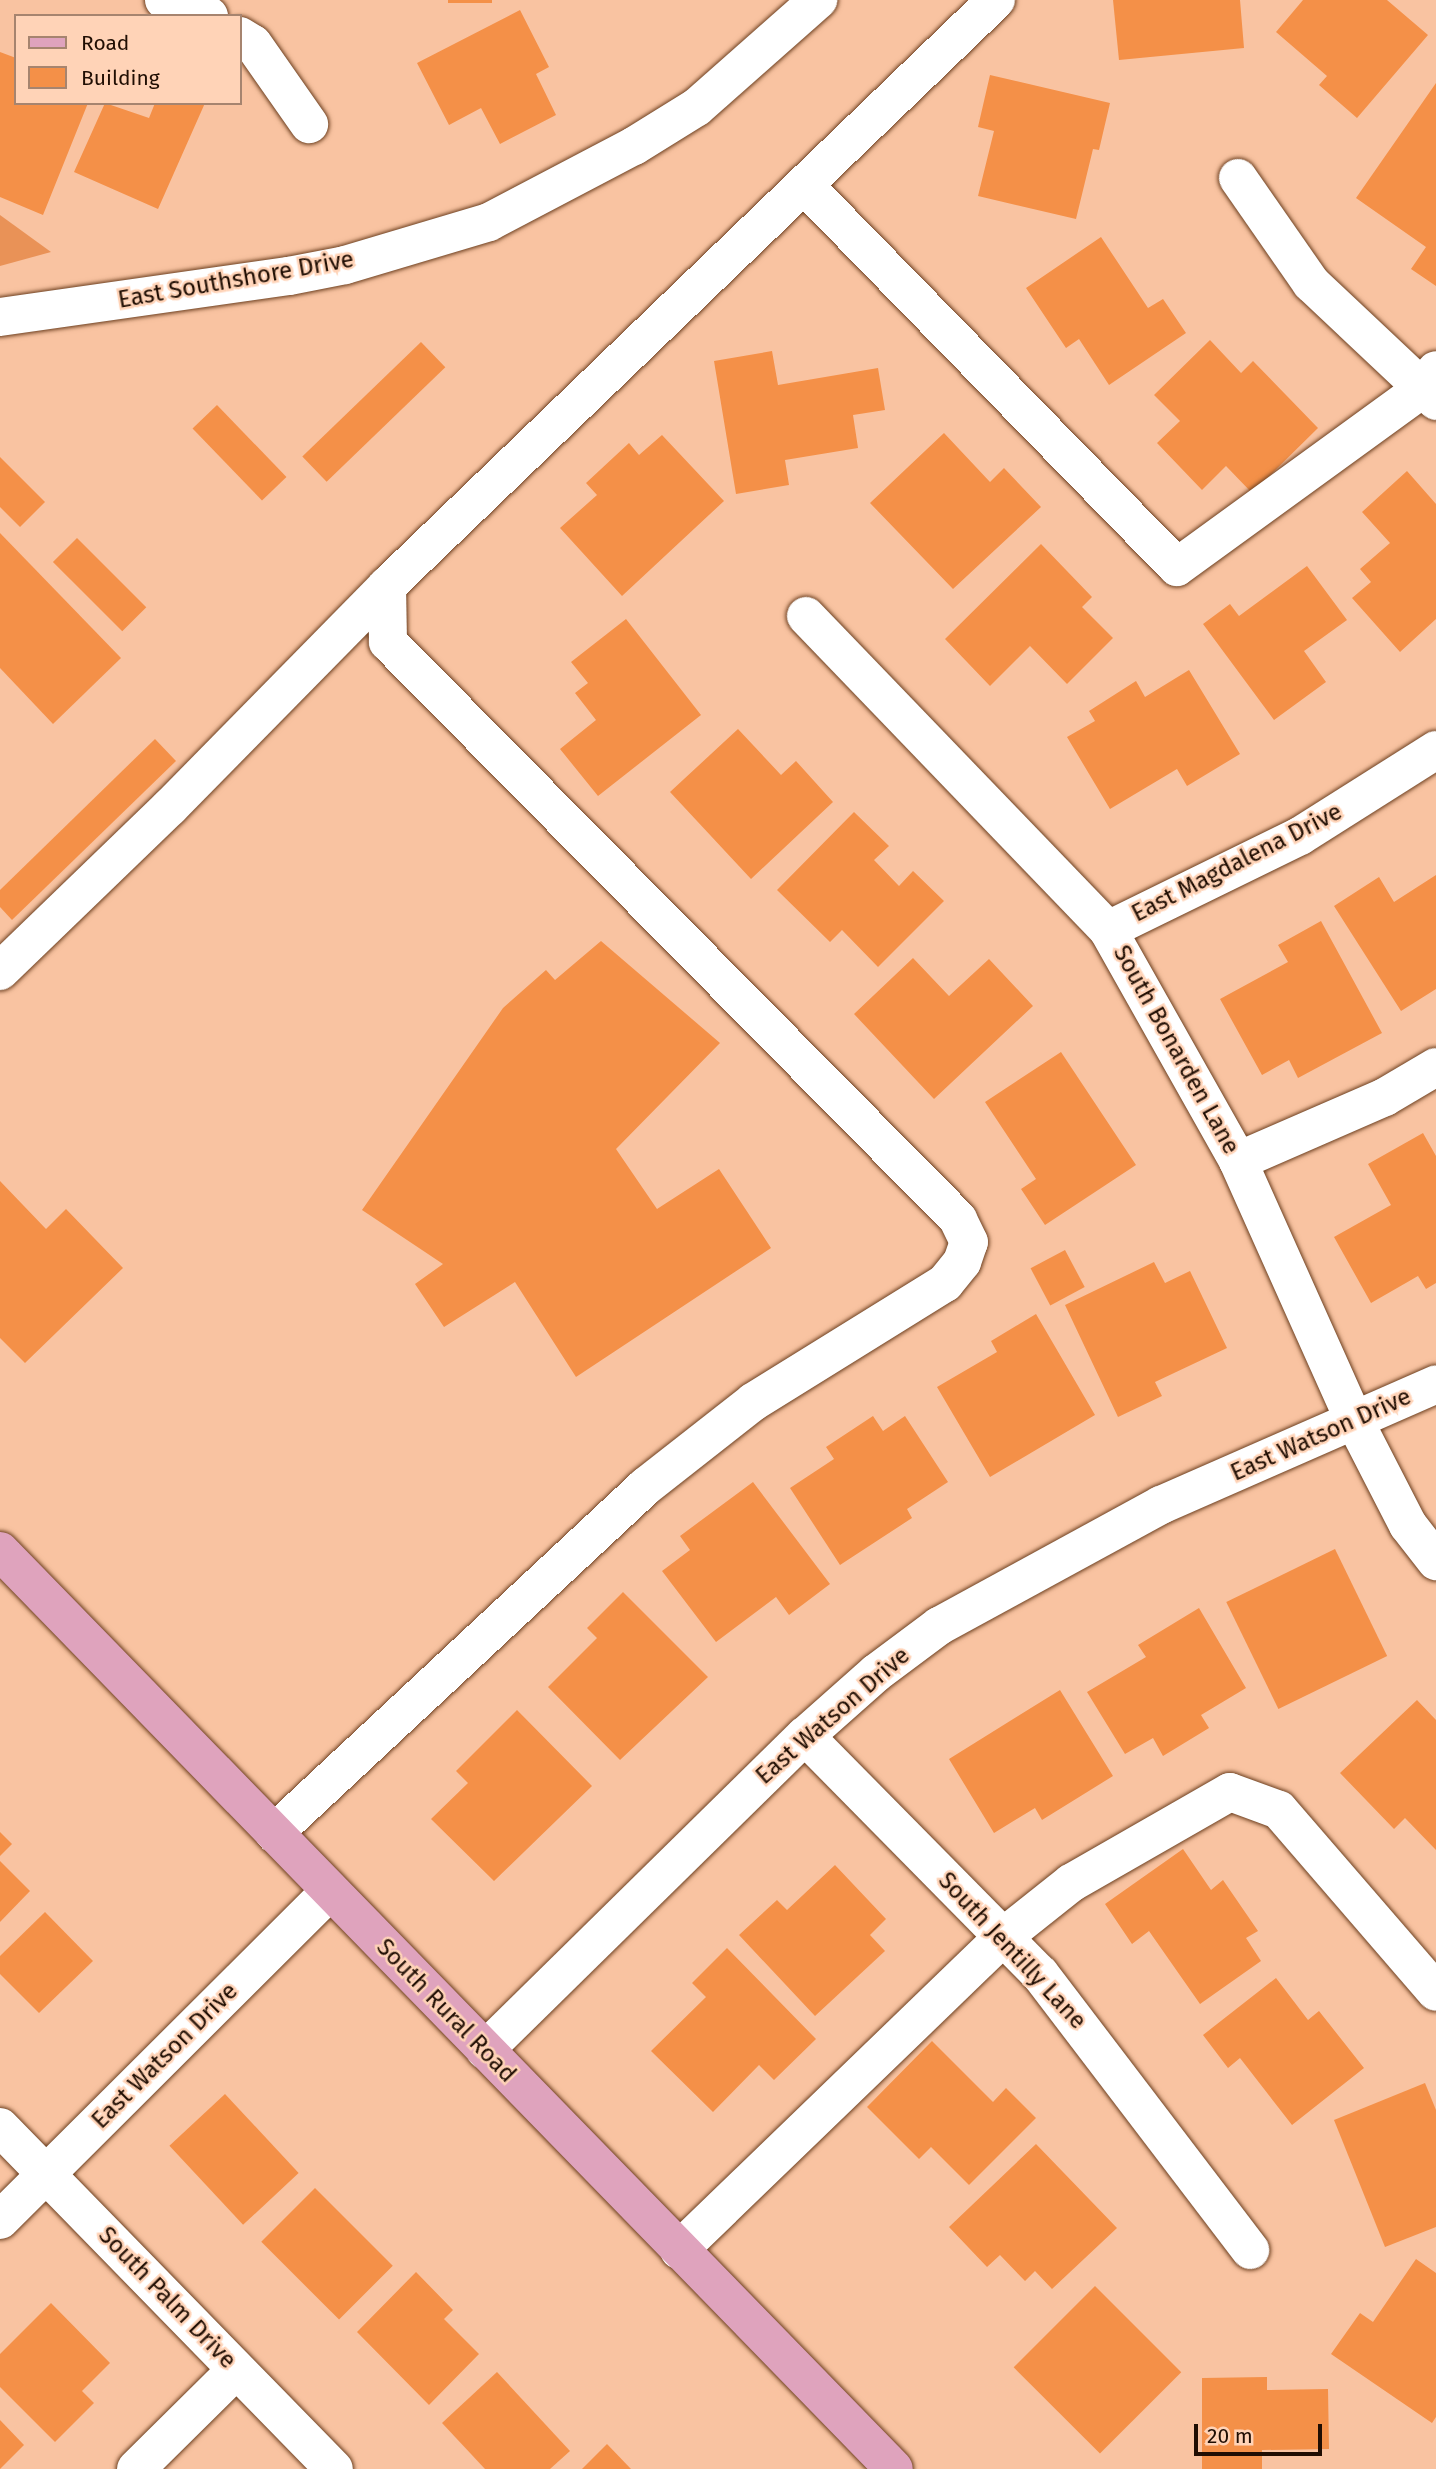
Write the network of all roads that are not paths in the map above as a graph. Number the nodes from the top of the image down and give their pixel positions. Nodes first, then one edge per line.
1 (164, 0) edge
2 (818, 0) edge
3 (996, 0) edge
4 (206, 14) edge
5 (242, 37) edge
6 (309, 124) dead end
7 (1238, 177) dead end
8 (806, 187) junction
9 (0, 317) edge
10 (1432, 386) edge
11 (387, 586) junction
12 (806, 616) dead end
13 (1436, 750) edge
14 (1108, 930) junction
15 (0, 971) edge
16 (1436, 1067) edge
17 (1238, 1161) junction
18 (1436, 1384) edge
19 (1354, 1420) junction
20 (0, 1551) edge
21 (1436, 1561) edge
22 (805, 1736) junction
23 (274, 1833) junction
24 (330, 1891) junction
25 (1003, 1937) junction
26 (1436, 1992) edge
27 (485, 2050) junction
28 (0, 2127) edge
29 (46, 2175) junction
30 (0, 2221) edge
31 (679, 2250) junction
32 (1250, 2250) dead end
33 (236, 2370) junction
34 (136, 2469) edge
35 (334, 2469) edge
36 (894, 2469) edge

1 - 4 street
2 - 9 street, East Southshore Drive
3 - 8 street
5 - 6 street
7 - 10 street
8 - 10 street
8 - 11 street
11 - 15 street
11 - 23 street
12 - 14 street, South Bonarden Lane
13 - 14 street, East Magdalena Drive
14 - 17 street, South Bonarden Lane
16 - 17 street
17 - 19 street, South Bonarden Lane
18 - 19 street, East Watson Drive
19 - 21 street, South Bonarden Lane
19 - 22 street, East Watson Drive
20 - 23 main road, South Rural Road
22 - 25 street, South Jentilly Lane
22 - 27 street, East Watson Drive
23 - 24 main road, South Rural Road
24 - 27 main road, South Rural Road
24 - 29 street, East Watson Drive
25 - 26 street
25 - 31 street
25 - 32 street, South Jentilly Lane
27 - 31 main road, South Rural Road
28 - 29 street, South Palm Drive
29 - 30 street, East Watson Drive
29 - 33 street, South Palm Drive
31 - 36 main road, South Rural Road
33 - 34 street
33 - 35 street, South Palm Drive

